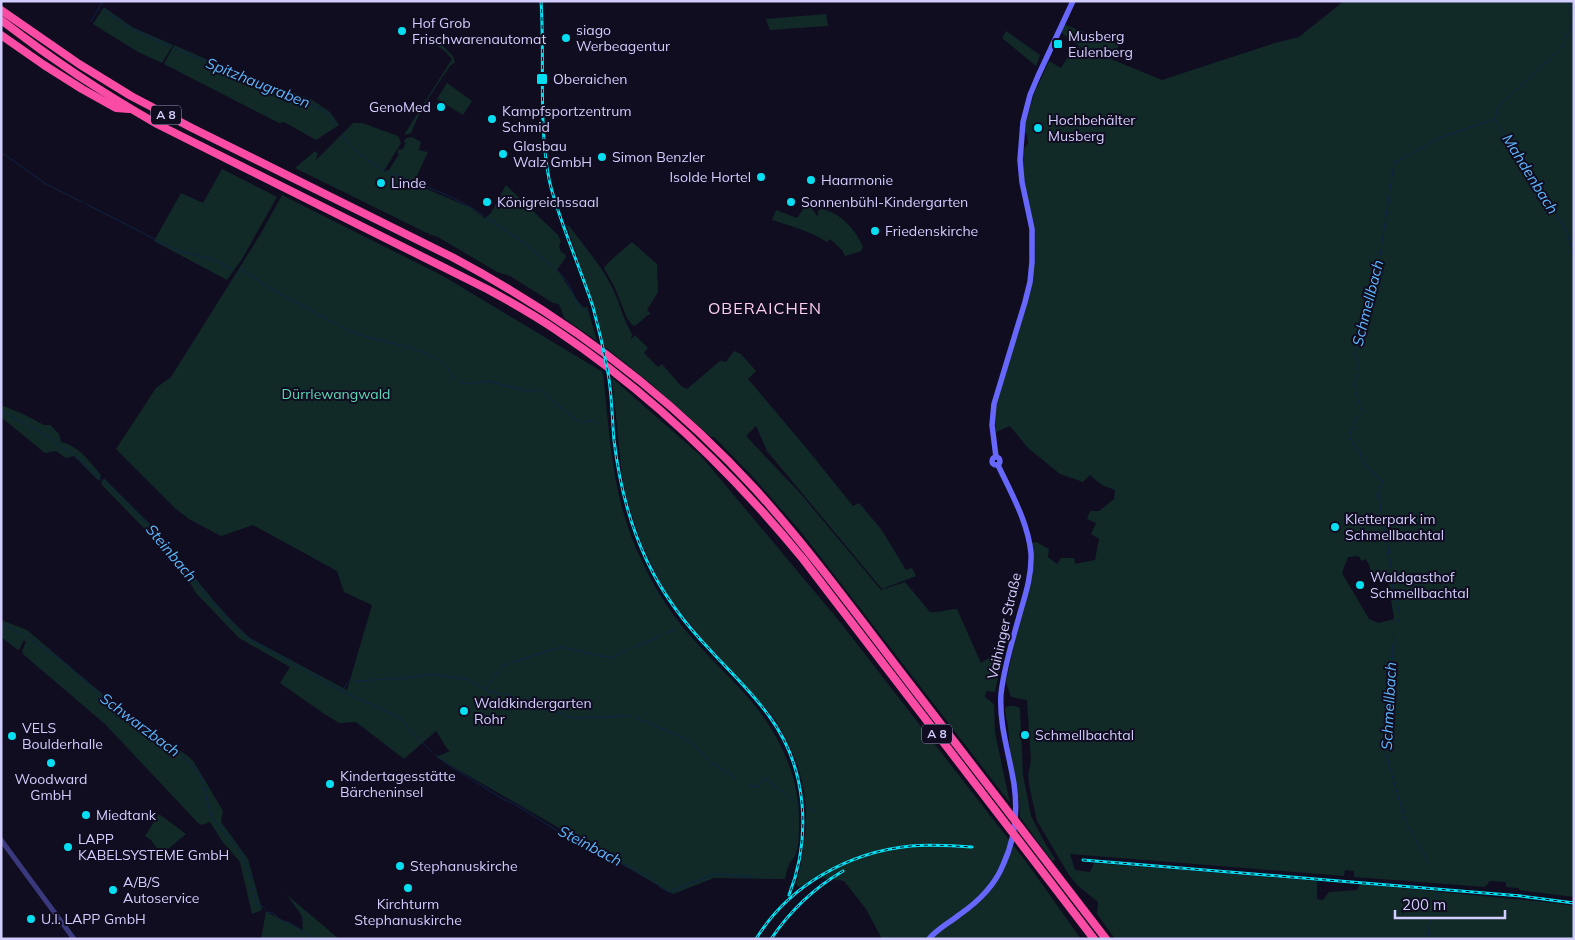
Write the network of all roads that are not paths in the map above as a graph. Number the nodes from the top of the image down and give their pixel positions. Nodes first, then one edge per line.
1 (1072, 1) edge
2 (1, 10) edge
3 (1, 20) edge
4 (1, 35) edge
5 (131, 109) junction
6 (1, 840) edge
7 (74, 939) edge
8 (929, 939) edge
9 (1094, 939) edge
10 (1106, 939) edge

1 - 8 main road, Vaihinger Straße
2 - 10 highway, A 8
3 - 5 highway, A 8
4 - 5 highway, A 8
5 - 9 highway, A 8
6 - 7 street

